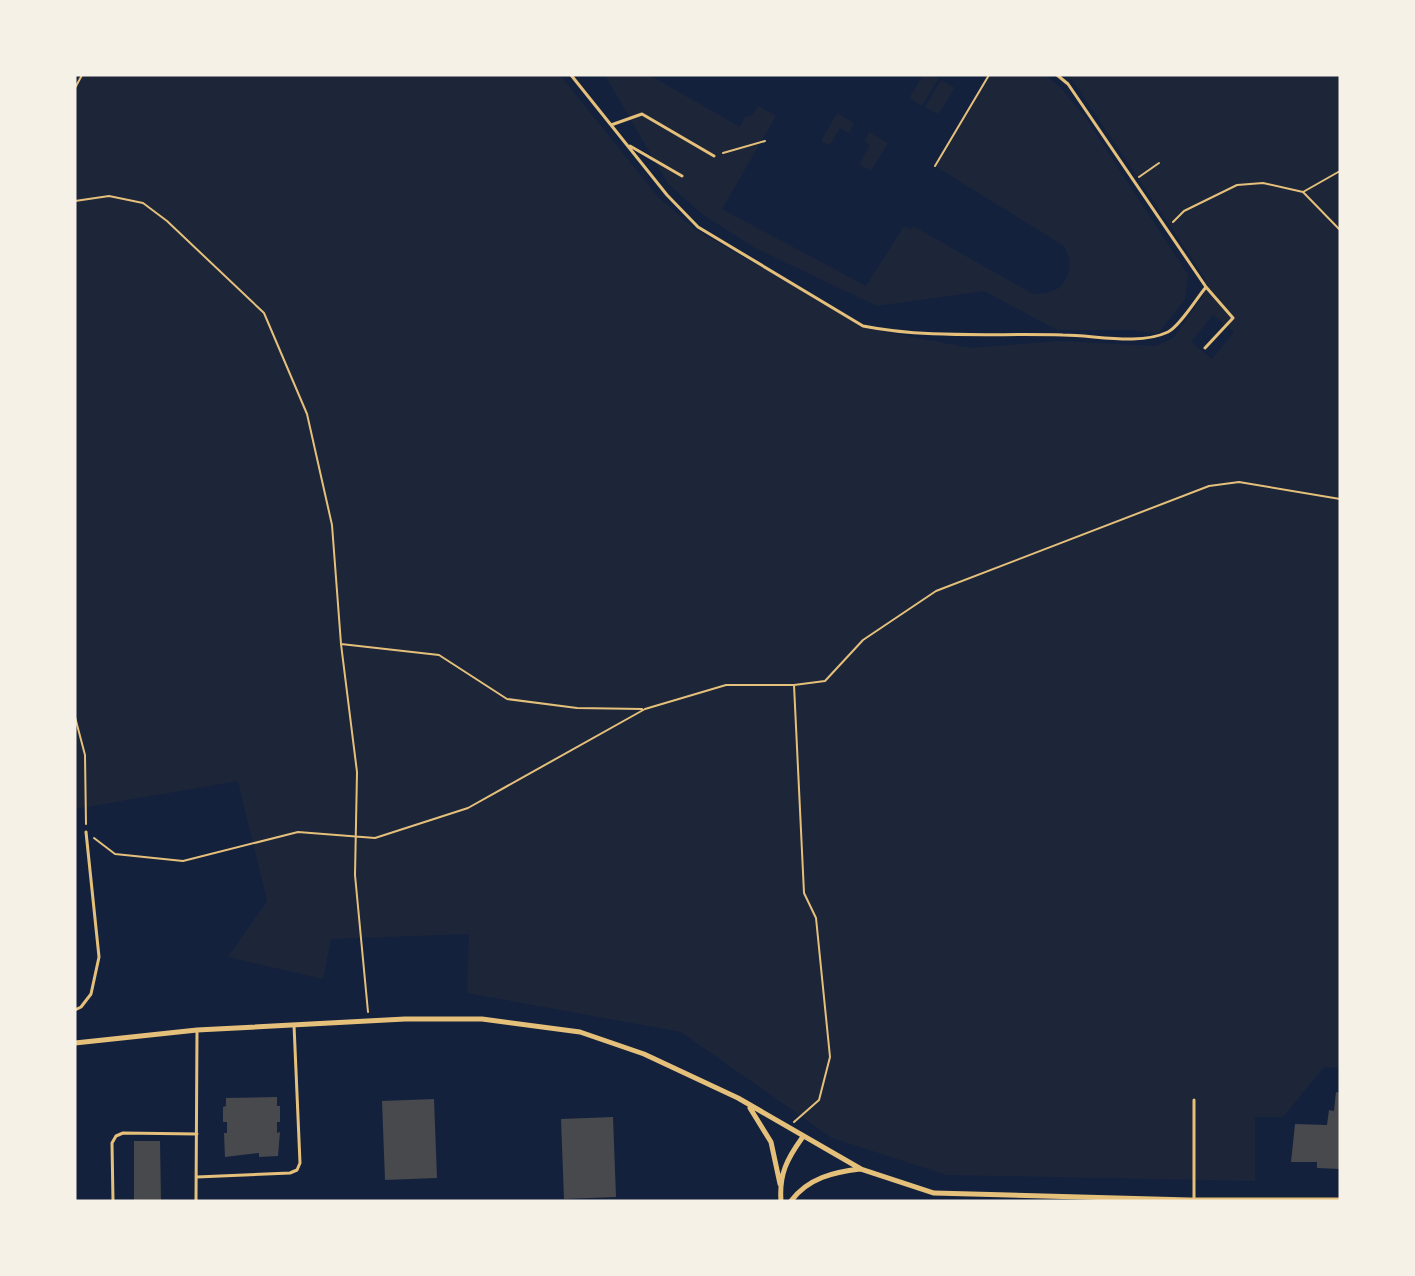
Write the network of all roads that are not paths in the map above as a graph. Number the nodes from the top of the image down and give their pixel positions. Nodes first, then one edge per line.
1 (571, 75) edge
2 (1058, 75) edge
3 (611, 125) junction
4 (628, 146) junction
5 (714, 156) road end
6 (682, 176) dead end
7 (1206, 287) junction
8 (1205, 348) dead end
9 (86, 832) road end
10 (75, 1010) edge
11 (294, 1025) junction
12 (197, 1030) junction
13 (75, 1043) edge
14 (1194, 1100) dead end
15 (748, 1104) junction
16 (197, 1134) junction
17 (802, 1138) junction
18 (861, 1169) junction
19 (197, 1177) junction
20 (780, 1184) junction
21 (1192, 1200) edge
22 (1340, 1200) edge
23 (113, 1201) edge
24 (196, 1201) edge
25 (781, 1201) edge
26 (791, 1201) edge

1 - 3 lane
2 - 7 lane
3 - 4 lane
3 - 5 lane
4 - 6 lane
4 - 7 lane
7 - 8 lane
9 - 10 lane
11 - 12 street
11 - 15 street
11 - 19 lane
12 - 13 street
12 - 16 lane
14 - 21 lane
15 - 17 street
15 - 20 street
16 - 19 lane
16 - 23 lane
17 - 18 street
17 - 20 street
18 - 21 street
18 - 26 street
19 - 24 lane
20 - 25 street
21 - 22 street

